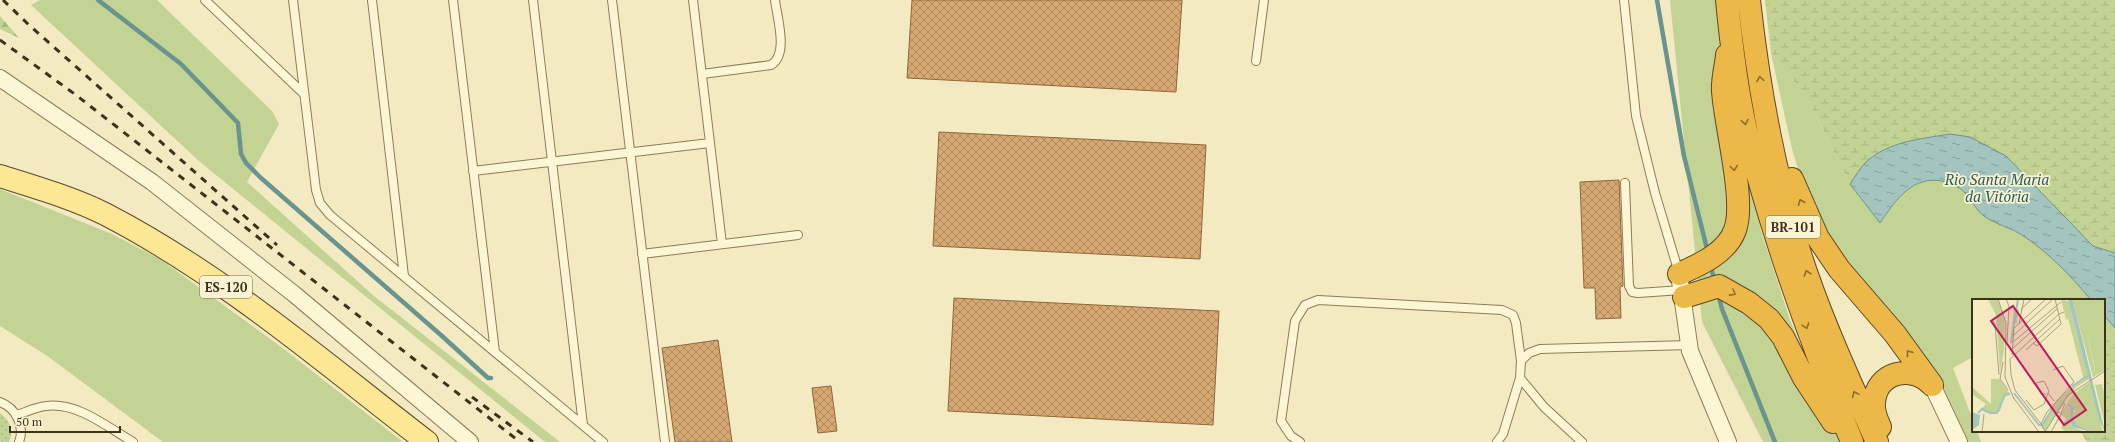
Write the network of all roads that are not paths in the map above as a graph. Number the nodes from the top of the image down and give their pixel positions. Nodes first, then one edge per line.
1 (205, 0) edge
2 (293, 0) edge
3 (372, 0) edge
4 (453, 0) edge
5 (533, 0) edge
6 (612, 0) edge
7 (693, 0) edge
8 (775, 0) edge
9 (1264, 0) edge
10 (1624, 0) edge
11 (1727, 0) edge
12 (1749, 0) edge
13 (1730, 32) junction
14 (1256, 61) dead end
15 (702, 74) junction
16 (0, 78) edge
17 (304, 94) junction
18 (1764, 107) junction
19 (710, 143) junction
20 (630, 153) junction
21 (552, 162) junction
22 (473, 171) junction
23 (0, 176) edge
24 (1625, 183) dead end
25 (798, 235) dead end
26 (722, 244) junction
27 (642, 254) junction
28 (404, 276) junction
29 (1682, 287) junction
30 (1690, 346) junction
31 (495, 352) junction
32 (1521, 361) junction
33 (1520, 378) junction
34 (1932, 385) junction
35 (0, 402) edge
36 (17, 416) junction
37 (583, 425) junction
38 (19, 442) edge
39 (132, 442) edge
40 (427, 442) edge
41 (470, 442) edge
42 (603, 442) edge
43 (665, 442) edge
44 (1300, 442) edge
45 (1497, 442) edge
46 (1582, 442) edge
47 (1728, 442) edge
48 (1847, 442) edge
49 (1852, 442) edge
50 (1877, 442) edge
51 (1884, 442) edge
52 (1959, 442) edge

1 - 17 lane
2 - 17 lane
3 - 28 lane
4 - 22 lane
5 - 21 lane
6 - 20 lane
7 - 15 lane
8 - 15 lane
9 - 14 lane
10 - 29 lane
11 - 13 highway, BR-101
18 -> 12 highway, BR-101
13 -> 29 highway
13 -> 49 highway, BR-101
15 - 19 lane
16 - 41 street
17 - 28 lane
34 -> 18 highway
50 -> 18 highway, BR-101
19 - 20 lane
19 - 26 lane
20 - 21 lane
20 - 27 lane
21 - 22 lane
21 - 37 lane
22 - 31 lane
23 - 40 main road, ES-120
24 - 29 lane
25 - 26 lane
26 - 27 lane
27 - 43 lane
28 - 31 lane
29 - 30 street
29 -> 48 highway
30 - 32 lane
30 - 47 street
31 - 37 lane
32 - 33 lane
32 - 44 lane
33 - 45 lane
33 - 46 lane
34 - 51 highway
34 - 52 street
35 - 36 lane
36 - 38 lane
36 - 39 lane
37 - 42 lane

